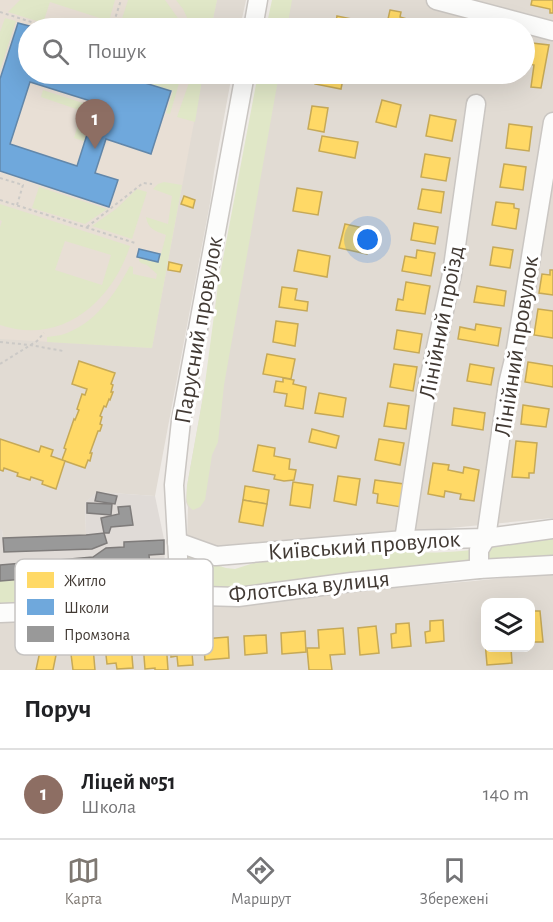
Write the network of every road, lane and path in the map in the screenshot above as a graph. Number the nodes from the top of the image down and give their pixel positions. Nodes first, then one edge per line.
1 (121, 0) edge
2 (258, 0) edge
3 (436, 0) edge
4 (0, 12) edge
5 (19, 18) edge
6 (115, 18) edge
7 (255, 18) edge
8 (504, 18) edge
9 (535, 26) edge
10 (553, 31) edge
11 (243, 84) edge
12 (476, 104) dead end
13 (553, 122) edge
14 (0, 178) edge
15 (152, 184) dead end
16 (0, 200) edge
17 (16, 205) junction
18 (86, 228) junction
19 (135, 243) dead end
20 (44, 333) dead end
21 (0, 342) edge
22 (30, 345) junction
23 (63, 351) dead end
24 (0, 364) edge
25 (553, 529) edge
26 (486, 538) junction
27 (404, 540) junction
28 (177, 542) junction
29 (178, 559) edge
30 (553, 565) edge
31 (479, 569) junction
32 (213, 596) edge
33 (15, 612) edge
34 (0, 613) edge

1 - 6 path
2 - 7 street
3 - 8 street
4 - 5 path
9 - 10 street
11 - 28 street, Парусний провулок
12 - 27 street, Лінійний проїзд
13 - 26 street, Лінійний провулок
14 - 17 path
15 - 18 path
16 - 17 path
17 - 18 path
18 - 19 path
20 - 22 path
21 - 22 path
22 - 23 path
22 - 24 path
25 - 26 street, Київський провулок
26 - 27 street, Київський провулок
26 - 31 street, Лінійний провулок
27 - 28 street, Київський провулок
28 - 29 street, Парусний провулок
30 - 31 street, Флотська вулиця
31 - 32 street, Флотська вулиця
33 - 34 street

